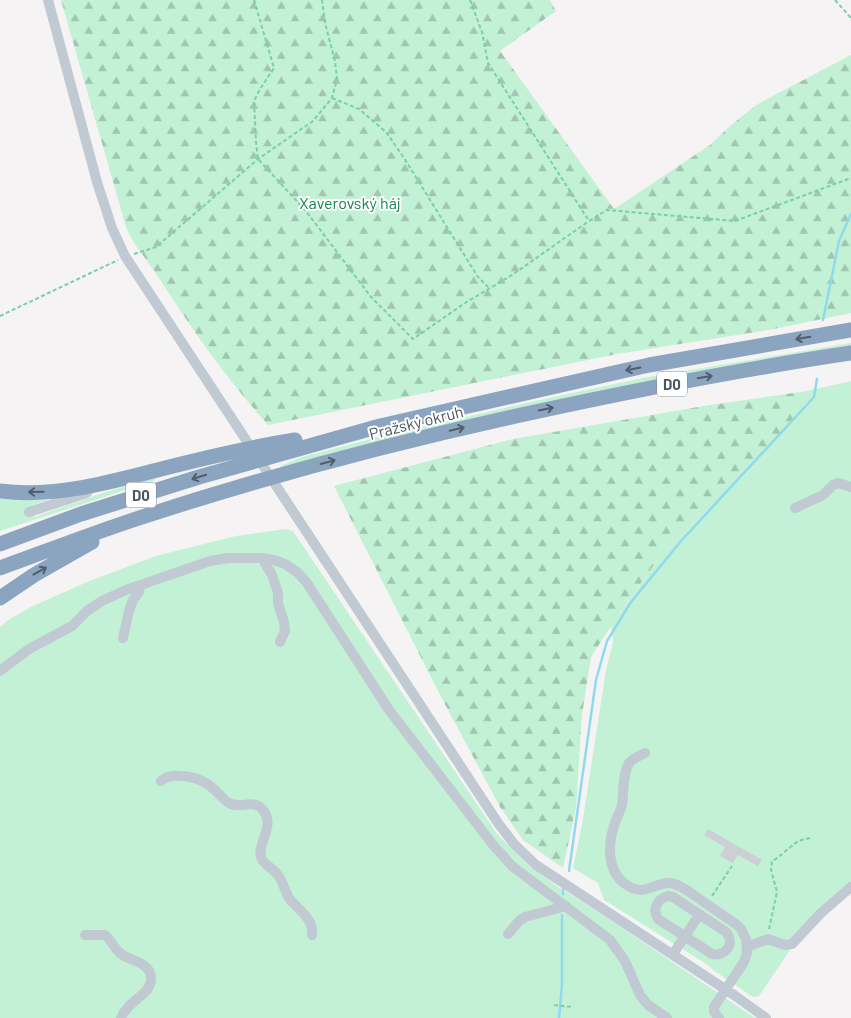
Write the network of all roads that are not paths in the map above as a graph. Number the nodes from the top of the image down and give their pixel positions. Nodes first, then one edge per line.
1 (48, 0) edge
2 (851, 330) edge
3 (851, 353) edge
4 (242, 457) junction
5 (851, 487) edge
6 (0, 491) edge
7 (795, 508) dead end
8 (29, 512) dead end
9 (133, 520) junction
10 (0, 544) edge
11 (262, 558) junction
12 (0, 568) edge
13 (140, 585) junction
14 (0, 598) edge
15 (123, 638) dead end
16 (280, 642) dead end
17 (0, 672) edge
18 (645, 753) dead end
19 (161, 781) dead end
20 (851, 887) edge
21 (566, 906) junction
22 (700, 914) junction
23 (508, 934) dead end
24 (85, 935) dead end
25 (312, 935) dead end
26 (685, 936) junction
27 (747, 947) junction
28 (673, 954) junction
29 (121, 1018) edge
30 (667, 1018) edge
31 (719, 1018) edge
32 (766, 1018) edge

1 - 28 street
2 -> 4 highway, Pražský okruh / D0
9 -> 3 highway, Pražský okruh / D0
4 -> 6 highway
4 - 8 street
4 -> 10 highway, D0
5 - 7 street
9 - 12 highway, Pražský okruh / D0
14 -> 9 highway
11 - 13 street
11 - 16 street
11 - 21 street
13 - 15 street
13 - 17 street
18 - 27 street
19 - 25 street
20 - 27 street
21 - 23 street
21 - 30 street
22 - 26 street
22 - 26 street
22 - 26 street
24 - 29 street
26 - 28 street
27 - 31 street
28 - 32 street

